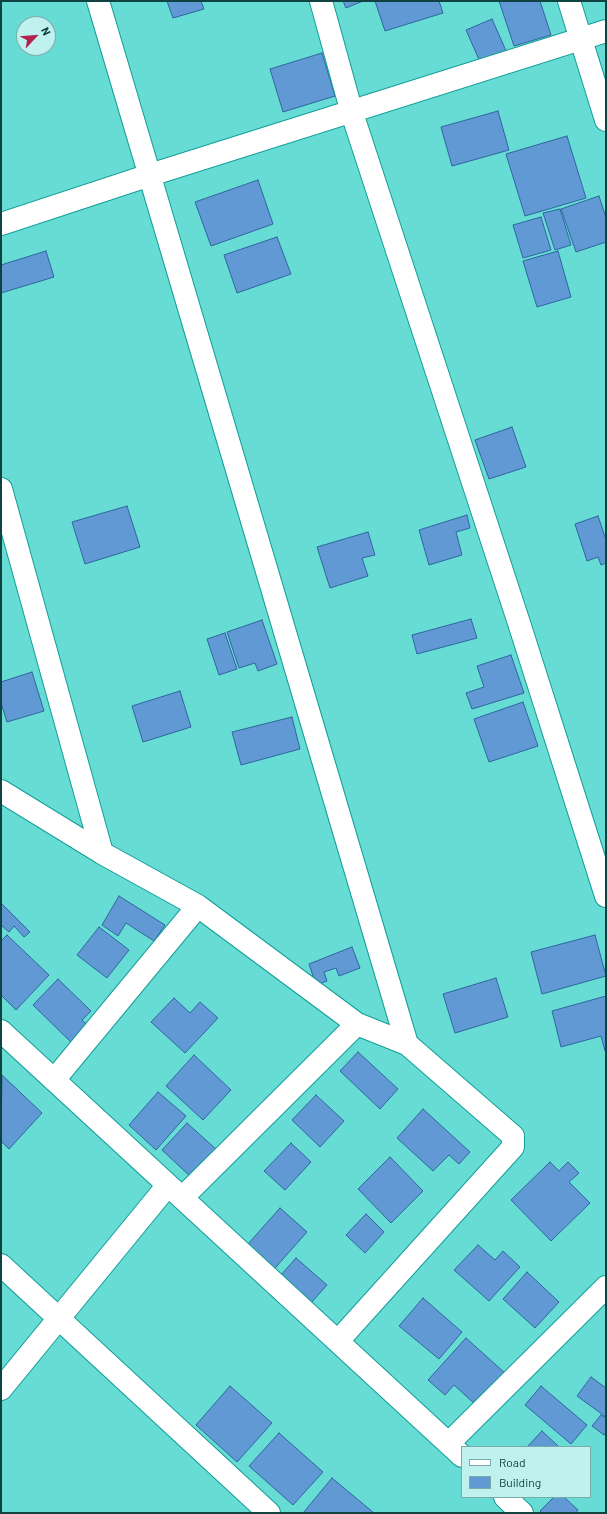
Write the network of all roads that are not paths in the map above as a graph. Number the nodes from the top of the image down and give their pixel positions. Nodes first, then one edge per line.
1 (98, 1) edge
2 (321, 1) edge
3 (569, 1) edge
4 (606, 31) edge
5 (581, 39) junction
6 (352, 112) junction
7 (606, 120) edge
8 (150, 176) junction
9 (1, 224) edge
10 (1, 489) edge
11 (1, 791) edge
12 (102, 853) junction
13 (606, 896) edge
14 (198, 906) junction
15 (357, 1024) junction
16 (1, 1032) edge
17 (407, 1044) junction
18 (54, 1080) junction
19 (175, 1191) junction
20 (1, 1265) edge
21 (606, 1287) edge
22 (59, 1318) junction
23 (338, 1341) junction
24 (1, 1389) edge
25 (455, 1449) edge
26 (506, 1498) edge
27 (269, 1513) edge
28 (522, 1513) edge

1 - 8 street
2 - 6 street
3 - 5 street
4 - 5 street
5 - 6 street
5 - 7 street
6 - 8 street
6 - 13 street
8 - 9 street
8 - 17 street
10 - 12 street
11 - 12 street
12 - 14 street
14 - 15 street
14 - 18 street
15 - 17 street
15 - 19 street
16 - 18 street
17 - 23 street
18 - 19 street
19 - 22 street
19 - 23 street
20 - 22 street
21 - 25 street
22 - 24 street
22 - 27 street
23 - 25 street
26 - 28 street

